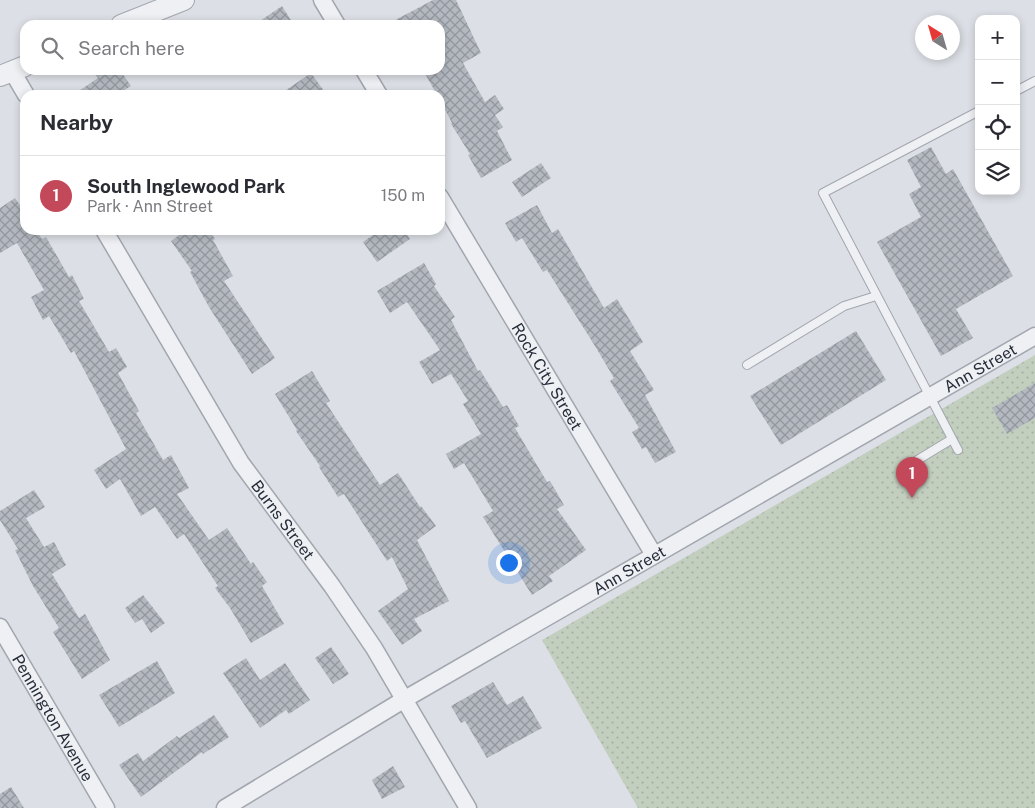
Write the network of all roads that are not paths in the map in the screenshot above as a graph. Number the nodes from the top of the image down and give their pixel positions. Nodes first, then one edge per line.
1 (184, 0) edge
2 (322, 0) edge
3 (134, 20) edge
4 (334, 20) edge
5 (12, 71) edge
6 (367, 75) edge
7 (1035, 81) edge
8 (1020, 89) edge
9 (23, 90) edge
10 (376, 90) edge
11 (975, 112) edge
12 (445, 205) edge
13 (107, 235) edge
14 (876, 296) junction
15 (1035, 336) edge
16 (747, 365) dead end
17 (929, 398) junction
18 (952, 439) junction
19 (958, 450) dead end
20 (906, 467) dead end
21 (654, 555) junction
22 (0, 627) edge
23 (404, 699) junction
24 (106, 808) edge
25 (225, 808) edge
26 (468, 808) edge

1 - 3 street
2 - 4 street
5 - 9 street
6 - 10 street
7 - 8 lane
11 - 14 lane
12 - 21 street, Rock City Street
13 - 23 street, Burns Street
14 - 16 lane
14 - 17 lane
15 - 17 street, Ann Street
17 - 18 lane
17 - 21 street, Ann Street
18 - 19 lane
18 - 20 lane
21 - 23 street, Ann Street
22 - 24 street, Pennington Avenue
23 - 25 street, Ann Street
23 - 26 street, Burns Street

